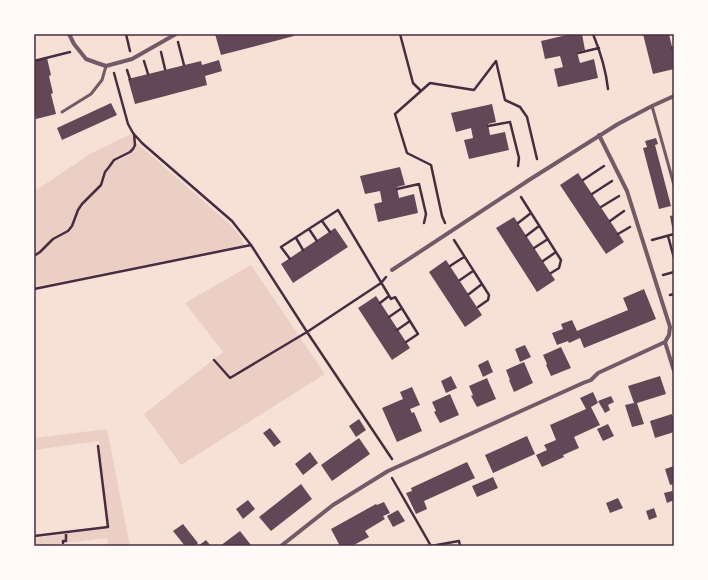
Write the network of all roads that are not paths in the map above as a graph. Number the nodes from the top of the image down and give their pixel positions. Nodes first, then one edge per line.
1 (69, 34) edge
2 (176, 34) edge
3 (106, 66) junction
4 (674, 96) edge
5 (652, 106) junction
6 (62, 112) dead end
7 (599, 135) junction
8 (674, 184) edge
9 (392, 270) road end
10 (665, 342) junction
11 (674, 371) edge
12 (281, 546) edge

1 - 3 street
2 - 3 street
3 - 6 lane
4 - 5 street
5 - 7 street
5 - 8 lane
7 - 9 street
7 - 10 street
10 - 11 street
10 - 12 street

